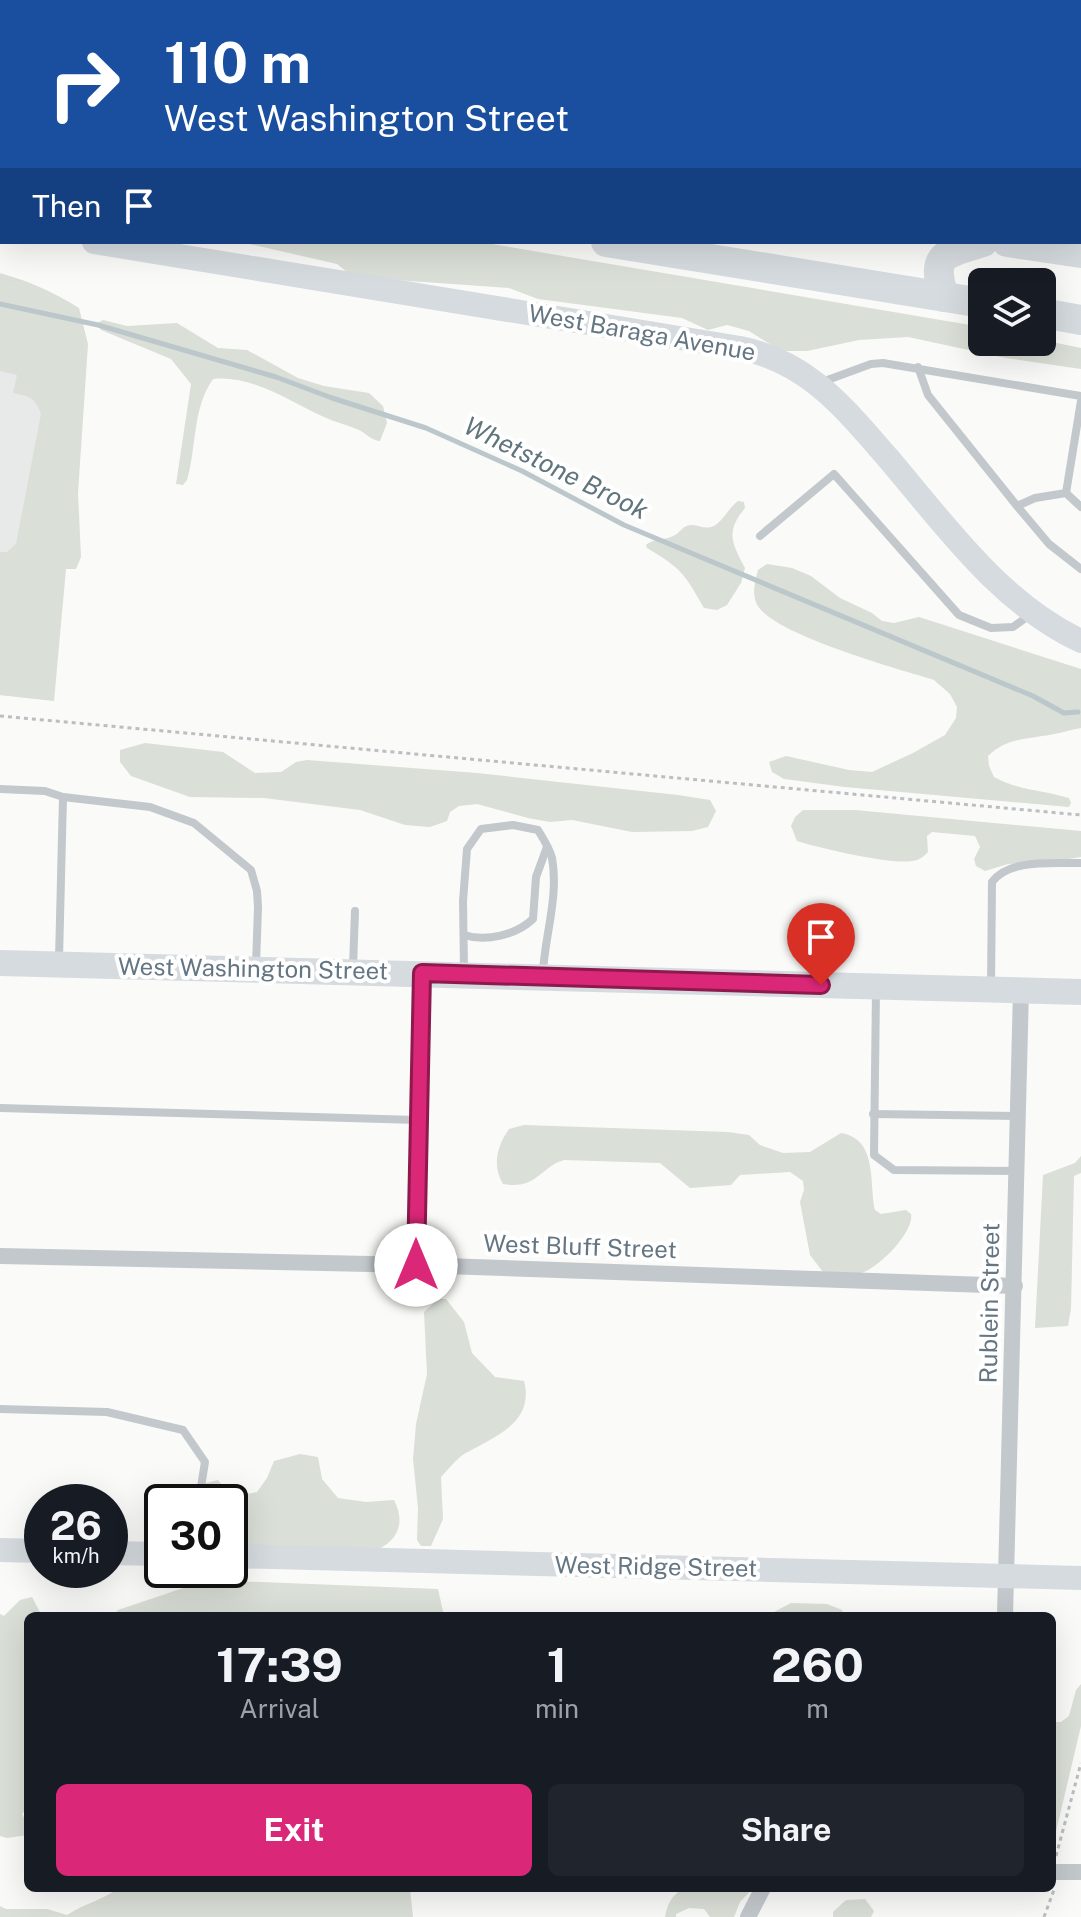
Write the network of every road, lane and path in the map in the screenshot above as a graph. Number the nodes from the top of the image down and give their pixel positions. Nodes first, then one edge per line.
1 (106, 244) edge
2 (618, 244) edge
3 (977, 244) edge
4 (1020, 244) edge
5 (1081, 253) edge
6 (944, 297) junction
7 (968, 301) edge
8 (1056, 316) edge
9 (1081, 320) edge
10 (918, 367) junction
11 (817, 383) junction
12 (1081, 398) edge
13 (1066, 493) junction
14 (1017, 506) junction
15 (1081, 507) edge
16 (760, 536) dead end
17 (1081, 569) edge
18 (1032, 614) junction
19 (1081, 641) edge
20 (0, 716) edge
21 (0, 789) edge
22 (63, 797) junction
23 (1081, 815) edge
24 (547, 847) junction
25 (1081, 863) edge
26 (355, 911) dead end
27 (464, 935) junction
28 (0, 963) edge
29 (59, 964) junction
30 (256, 969) junction
31 (353, 972) junction
32 (422, 973) junction
33 (464, 974) junction
34 (543, 977) junction
35 (876, 986) junction
36 (991, 989) junction
37 (1021, 990) junction
38 (1081, 992) edge
39 (0, 1108) edge
40 (873, 1114) junction
41 (1019, 1116) junction
42 (417, 1120) junction
43 (1017, 1171) junction
44 (0, 1256) edge
45 (416, 1265) junction
46 (1015, 1286) junction
47 (0, 1409) edge
48 (201, 1484) edge
49 (0, 1550) edge
50 (24, 1551) edge
51 (248, 1556) edge
52 (1007, 1576) junction
53 (1081, 1578) edge
54 (1005, 1612) edge
55 (1081, 1763) edge
56 (1056, 1865) edge
57 (1081, 1872) edge
58 (1056, 1873) edge
59 (761, 1892) edge
60 (1050, 1892) edge
61 (748, 1917) edge
62 (1044, 1917) edge

1 - 11 street, West Baraga Avenue
2 - 6 highway
3 - 6 highway
4 - 5 highway
6 - 7 highway
8 - 9 highway
10 - 11 lane
10 - 12 lane
10 - 14 lane
11 - 18 street, West Baraga Avenue
12 - 13 lane
13 - 14 lane
13 - 15 lane
14 - 17 lane
16 - 18 lane
18 - 19 street, West Baraga Avenue
20 - 23 path
21 - 22 lane
22 - 29 lane
22 - 30 lane
24 - 27 lane
24 - 27 lane
24 - 34 lane
25 - 36 lane
26 - 31 lane
27 - 33 lane
28 - 29 main road, West Washington Street
29 - 30 main road, West Washington Street
30 - 31 main road, West Washington Street
31 - 32 main road, West Washington Street
32 - 33 main road, West Washington Street
32 - 42 street
33 - 34 main road, West Washington Street
34 - 35 main road, West Washington Street
35 - 36 main road, West Washington Street
35 - 40 lane
36 - 37 main road, West Washington Street
37 - 38 main road, West Washington Street
37 - 41 street, Rublein Street
39 - 42 lane
40 - 41 lane
40 - 43 lane
41 - 43 street, Rublein Street
42 - 45 street
43 - 46 street, Rublein Street
44 - 45 street, West Bluff Street
45 - 46 street, West Bluff Street
46 - 52 street, Rublein Street
47 - 48 lane
49 - 50 street
51 - 52 street, West Ridge Street
52 - 53 street, West Ridge Street
52 - 54 street, Rublein Street
55 - 56 path
57 - 58 street
59 - 61 street
60 - 62 path

